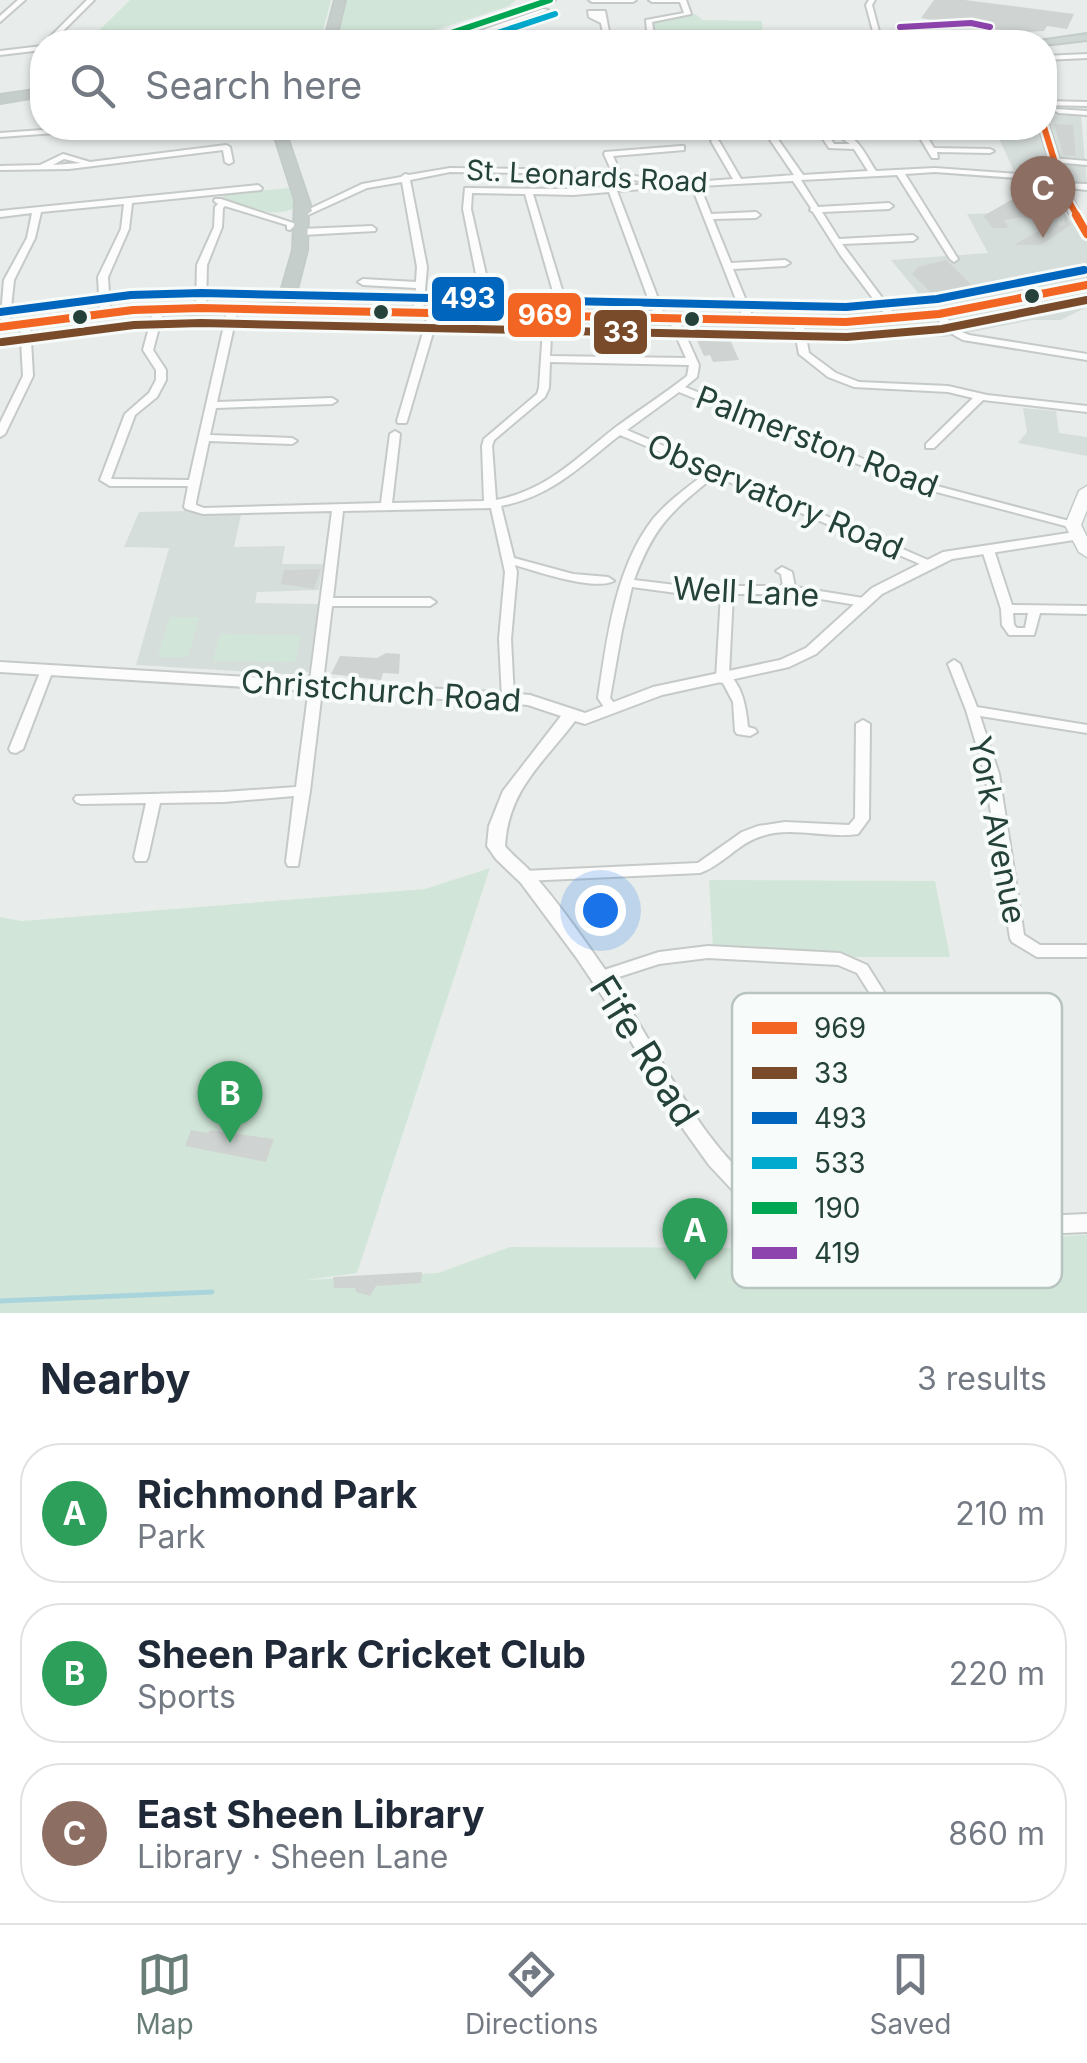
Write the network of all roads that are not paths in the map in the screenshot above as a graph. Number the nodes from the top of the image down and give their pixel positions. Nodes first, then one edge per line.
1 (22, 0) edge
2 (91, 0) edge
3 (340, 0) edge
4 (592, 0) edge
5 (633, 0) edge
6 (682, 0) edge
7 (872, 0) edge
8 (651, 4) edge
9 (548, 5) edge
10 (0, 20) edge
11 (604, 22) dead end
12 (60, 30) edge
13 (332, 30) edge
14 (464, 30) edge
15 (483, 30) edge
16 (606, 30) edge
17 (649, 30) edge
18 (875, 30) edge
19 (1087, 39) edge
20 (1057, 42) edge
21 (30, 51) edge
22 (25, 52) junction
23 (0, 53) edge
24 (1084, 57) edge
25 (1057, 58) edge
26 (21, 62) dead end
27 (1087, 64) edge
28 (30, 93) edge
29 (0, 97) edge
30 (1057, 103) edge
31 (1087, 104) edge
32 (1057, 111) edge
33 (1087, 113) edge
34 (30, 133) edge
35 (0, 136) edge
36 (62, 140) edge
37 (282, 140) edge
38 (774, 140) edge
39 (926, 140) edge
40 (1048, 140) edge
41 (715, 141) dead end
42 (853, 142) dead end
43 (681, 148) dead end
44 (932, 150) junction
45 (990, 150) dead end
46 (63, 156) junction
47 (1054, 160) junction
48 (86, 162) junction
49 (230, 162) dead end
50 (1087, 162) edge
51 (42, 167) junction
52 (0, 168) edge
53 (945, 171) junction
54 (873, 172) junction
55 (901, 174) dead end
56 (617, 175) junction
57 (405, 176) junction
58 (798, 177) junction
59 (738, 181) junction
60 (1058, 182) junction
61 (695, 184) junction
62 (673, 185) junction
63 (1087, 187) edge
64 (258, 188) dead end
65 (612, 189) junction
66 (528, 190) junction
67 (202, 196) junction
68 (128, 202) junction
69 (224, 203) junction
70 (889, 206) dead end
71 (37, 210) junction
72 (814, 210) junction
73 (0, 214) edge
74 (756, 215) dead end
75 (710, 217) junction
76 (300, 219) junction
77 (372, 230) dead end
78 (1087, 234) edge
79 (913, 238) dead end
80 (836, 242) junction
81 (954, 258) dead end
82 (784, 263) dead end
83 (730, 266) junction
84 (482, 279) dead end
85 (363, 282) dead end
86 (420, 284) junction
87 (1087, 286) edge
88 (202, 308) junction
89 (234, 308) junction
90 (159, 309) junction
91 (284, 309) junction
92 (426, 312) junction
93 (104, 313) junction
94 (940, 314) junction
95 (547, 316) junction
96 (565, 316) junction
97 (667, 318) junction
98 (893, 319) junction
99 (749, 320) junction
100 (798, 321) junction
101 (25, 324) junction
102 (2, 326) edge
103 (1087, 357) edge
104 (545, 358) junction
105 (692, 361) junction
106 (678, 388) junction
107 (980, 397) junction
108 (16, 400) junction
109 (332, 401) dead end
110 (0, 402) edge
111 (210, 405) junction
112 (1087, 409) edge
113 (402, 421) dead end
114 (618, 430) junction
115 (0, 434) edge
116 (396, 434) dead end
117 (203, 438) junction
118 (292, 440) dead end
119 (930, 446) dead end
120 (716, 471) junction
121 (194, 483) junction
122 (1087, 492) edge
123 (494, 504) junction
124 (386, 507) junction
125 (338, 509) junction
126 (1074, 530) junction
127 (988, 550) junction
128 (1087, 552) edge
129 (508, 560) junction
130 (930, 564) junction
131 (782, 571) dead end
132 (608, 580) dead end
133 (629, 583) junction
134 (790, 590) junction
135 (728, 591) junction
136 (326, 602) junction
137 (430, 602) dead end
138 (863, 602) junction
139 (1006, 609) junction
140 (1035, 609) junction
141 (1087, 610) edge
142 (954, 664) dead end
143 (0, 667) edge
144 (47, 670) junction
145 (724, 678) junction
146 (316, 685) junction
147 (508, 698) junction
148 (611, 706) junction
149 (972, 710) junction
150 (570, 716) junction
151 (863, 724) dead end
152 (1087, 728) edge
153 (750, 732) dead end
154 (16, 749) dead end
155 (303, 791) junction
156 (82, 798) dead end
157 (154, 798) junction
158 (141, 857) dead end
159 (293, 862) dead end
160 (524, 876) junction
161 (1087, 951) edge
162 (600, 977) junction
163 (871, 993) edge
164 (732, 1174) edge
165 (1087, 1222) edge
166 (1062, 1223) edge

1 - 10 street
2 - 12 street
3 - 13 highway
4 - 5 street
6 - 8 street
6 - 17 street
7 - 18 street
9 - 14 highway
9 - 15 street
11 - 16 street
19 - 20 main road
21 - 22 street
22 - 23 street
22 - 26 street
24 - 25 street
24 - 27 street
28 - 29 highway
30 - 31 street
32 - 33 street
34 - 35 street
36 - 46 street
37 - 76 highway
38 - 58 street
39 - 44 street
40 - 47 main road
41 - 59 street
42 - 54 street
43 - 56 street
44 - 45 street
44 - 53 street
46 - 48 street
46 - 51 street
47 - 50 street
47 - 60 main road
48 - 49 street
48 - 51 street
51 - 52 street
53 - 54 street, St. Leonards Road
53 - 60 street, St. Leonards Road
54 - 58 street, St. Leonards Road
55 - 81 street
56 - 57 street, St. Leonards Road
56 - 62 street, St. Leonards Road
57 - 76 street, St. Leonards Road
57 - 86 street
58 - 59 street, St. Leonards Road
58 - 72 street
59 - 61 street, St. Leonards Road
60 - 63 street, St. Leonards Road
60 - 78 main road
61 - 62 street, St. Leonards Road
61 - 75 street
62 - 65 street
64 - 67 street
65 - 66 street
65 - 97 street
66 - 84 street
66 - 96 street
67 - 68 street
67 - 69 street
68 - 71 street
68 - 93 street
69 - 76 street
69 - 88 street
70 - 72 street
71 - 73 street
71 - 102 street
72 - 80 street
74 - 75 street
75 - 83 street
76 - 77 street
76 - 91 highway
79 - 80 street
80 - 98 street
82 - 83 street
83 - 99 street
85 - 86 street
86 - 92 street
87 - 94 highway
88 - 89 main road
88 - 90 main road
89 - 91 main road
89 - 111 street
90 - 93 main road
90 - 121 street
91 - 92 highway
92 - 95 highway
92 - 113 street
93 - 101 main road
94 - 98 highway
94 - 103 street
95 - 96 highway
95 - 104 street
96 - 97 highway
97 - 99 highway
97 - 105 street
98 - 100 highway
99 - 100 highway
100 - 107 street
101 - 102 main road
101 - 108 street
104 - 105 street
104 - 123 street
105 - 106 street
106 - 114 street
106 - 126 street, Palmerston Road
107 - 112 street
107 - 119 street
108 - 110 street
108 - 115 street
109 - 111 street
111 - 117 street
114 - 120 street, Observatory Road
114 - 123 street
116 - 124 street
117 - 118 street
117 - 121 street
120 - 130 street, Observatory Road
120 - 133 street
121 - 125 street
122 - 126 main road
123 - 124 street
123 - 129 street
124 - 125 street
125 - 136 street
126 - 127 street
126 - 128 main road
127 - 130 street
127 - 139 street
129 - 132 street
129 - 147 street
130 - 138 street
131 - 134 street
133 - 135 street, Well Lane
133 - 148 street
134 - 135 street, Well Lane
134 - 138 street, Well Lane
135 - 145 street
136 - 137 street
136 - 146 street
138 - 145 street
139 - 140 street
139 - 140 street
140 - 141 street
142 - 149 street, York Avenue
143 - 144 street, Christchurch Road
144 - 146 street, Christchurch Road
144 - 154 street
145 - 148 street
145 - 153 street
146 - 147 street, Christchurch Road
146 - 155 street
147 - 150 street, Christchurch Road
148 - 150 street
149 - 152 street, York Avenue
149 - 161 street, York Avenue
150 - 160 street, Fife Road
151 - 160 street
155 - 157 street
155 - 159 street
156 - 157 street
157 - 158 street
160 - 162 street, Fife Road
162 - 163 street
162 - 164 street, Fife Road
165 - 166 street, Fife Road

